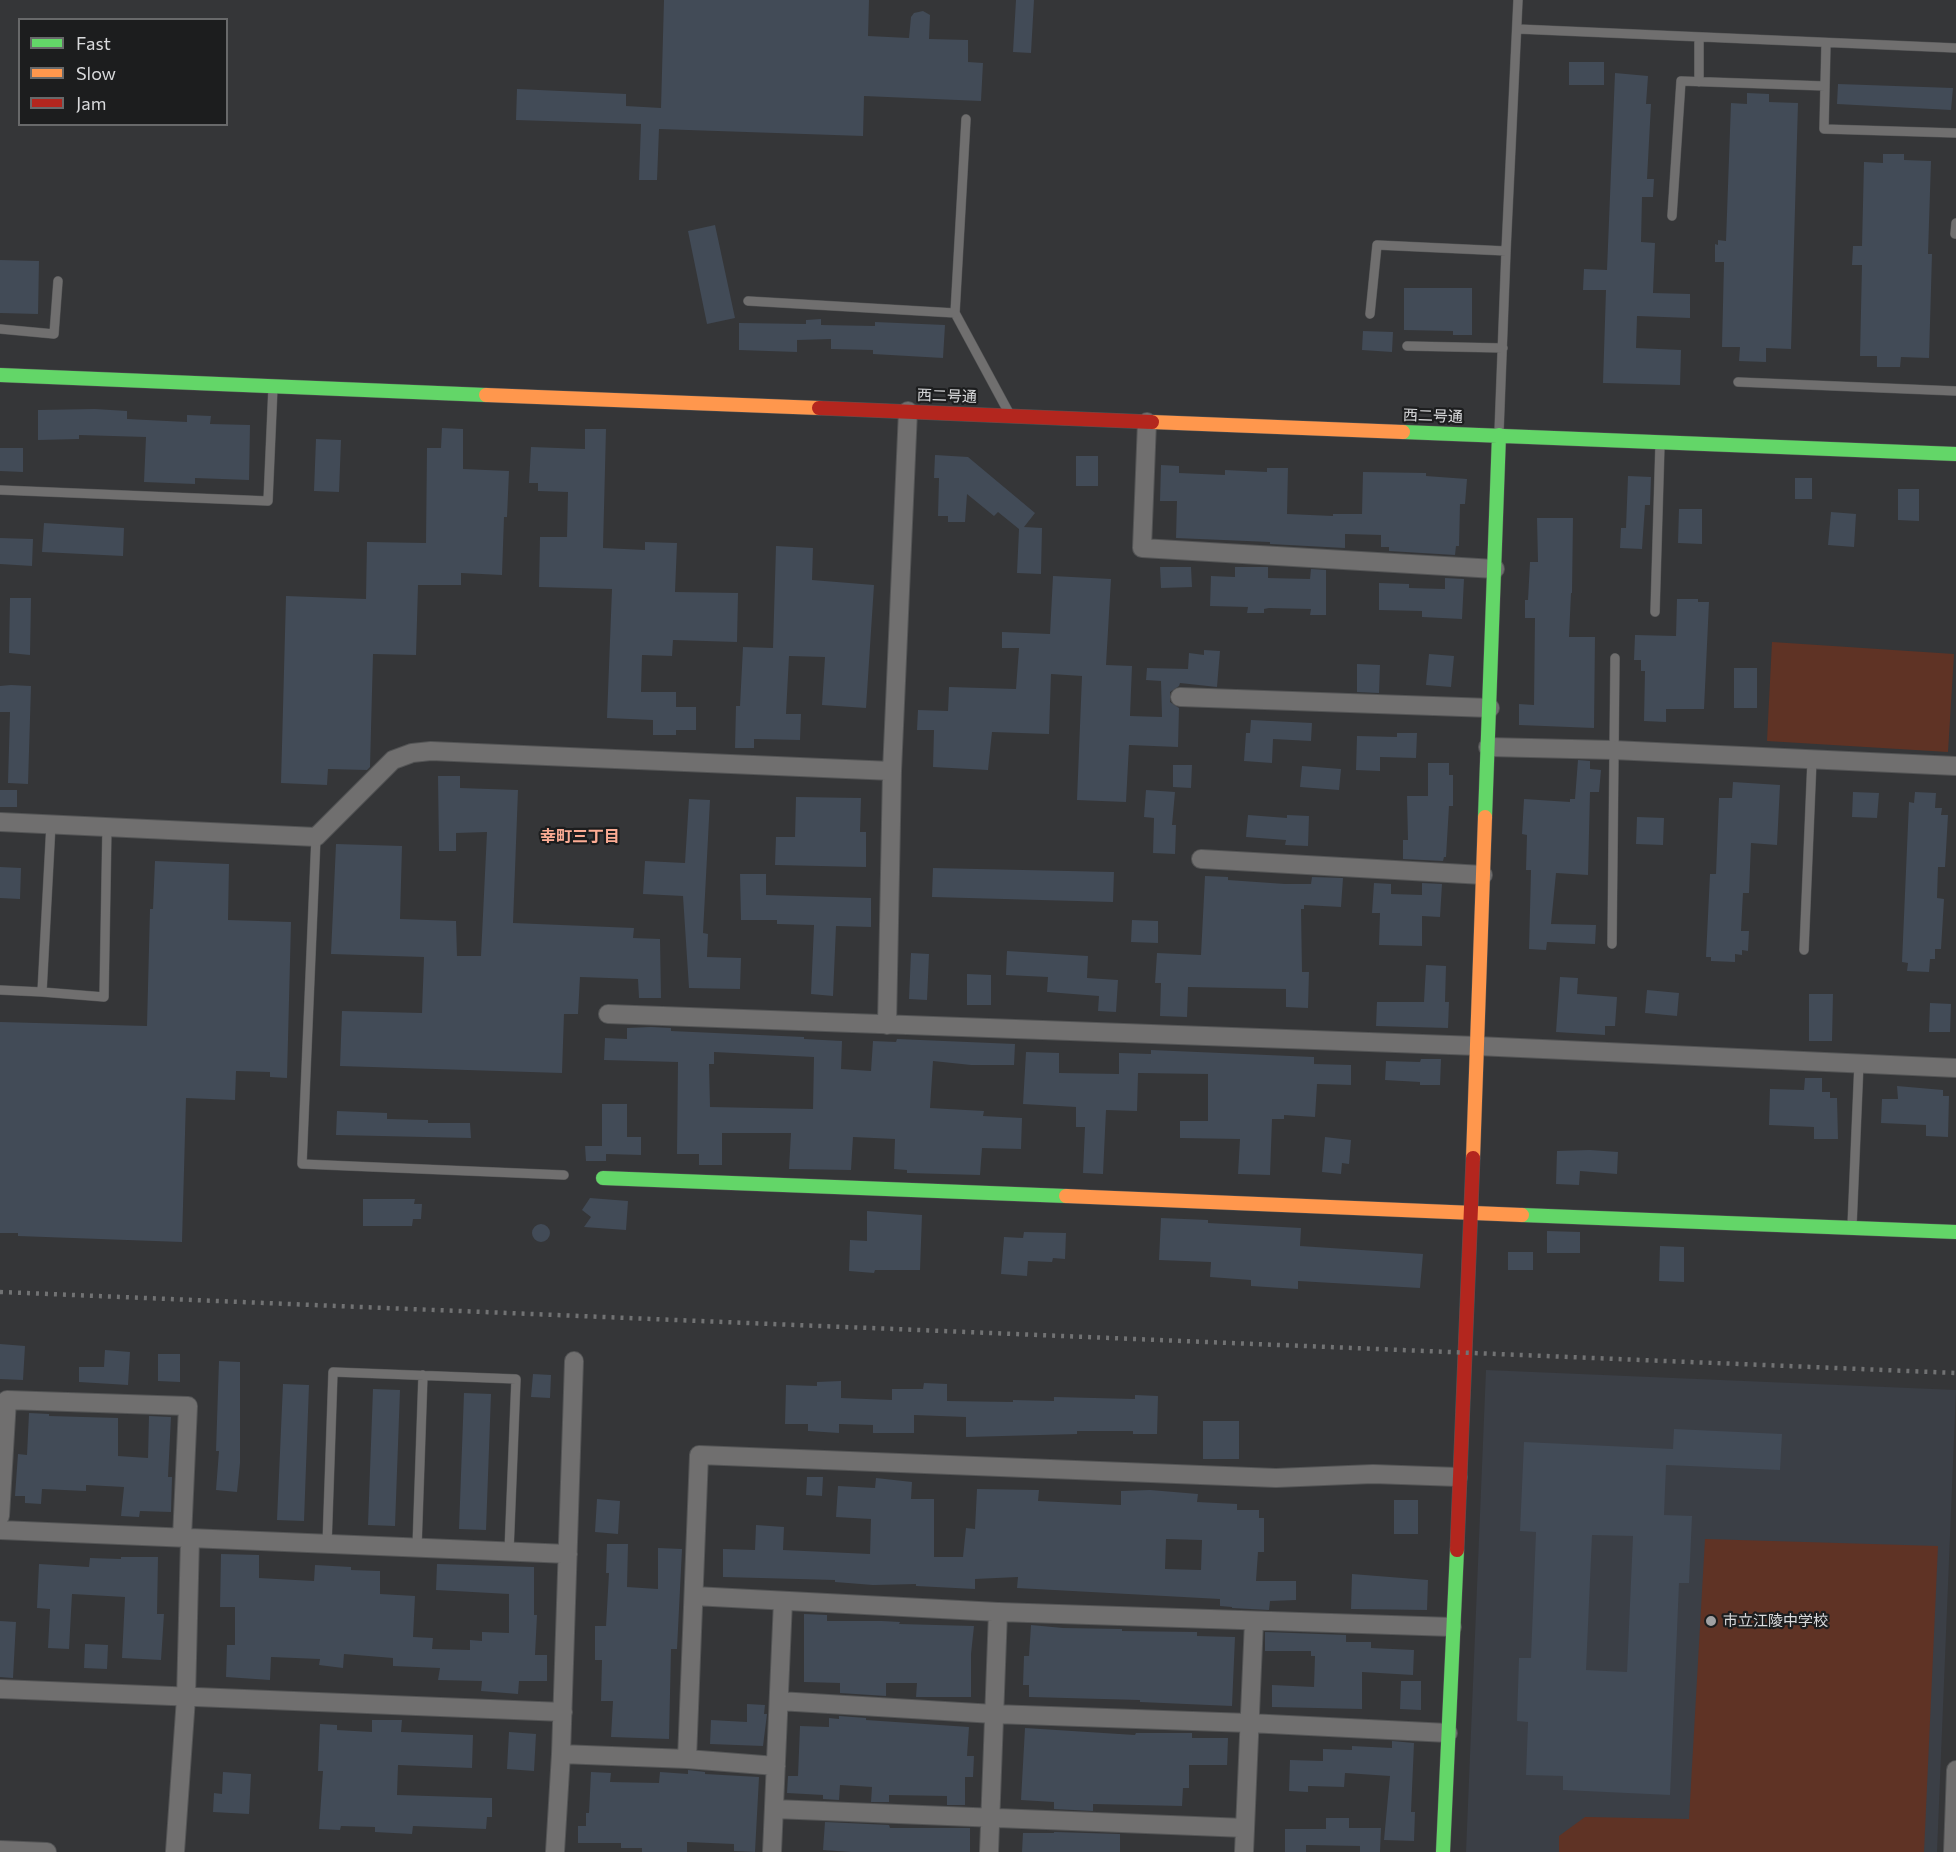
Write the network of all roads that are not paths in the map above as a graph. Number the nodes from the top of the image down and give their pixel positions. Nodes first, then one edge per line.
1 (1518, 0) edge
2 (1518, 29) junction
3 (1699, 37) junction
4 (1826, 43) junction
5 (1956, 48) edge
6 (1699, 82) junction
7 (1825, 86) junction
8 (966, 119) dead end
9 (1956, 133) edge
10 (1672, 216) dead end
11 (1956, 223) edge
12 (1955, 234) edge
13 (1506, 251) junction
14 (58, 281) dead end
15 (748, 301) dead end
16 (955, 313) junction
17 (1370, 314) dead end
18 (0, 329) edge
19 (1407, 346) dead end
20 (1503, 348) junction
21 (0, 375) edge
22 (1738, 382) dead end
23 (273, 385) junction
24 (1956, 392) edge
25 (908, 411) junction
26 (1010, 415) junction
27 (1147, 422) junction
28 (1499, 435) junction
29 (1660, 442) junction
30 (1956, 454) edge
31 (0, 490) edge
32 (1495, 569) junction
33 (1655, 612) dead end
34 (1615, 658) dead end
35 (1180, 697) dead end
36 (1490, 708) junction
37 (1488, 747) junction
38 (1613, 750) junction
39 (1812, 760) junction
40 (1956, 765) edge
41 (892, 771) junction
42 (0, 822) edge
43 (51, 824) junction
44 (107, 826) junction
45 (316, 837) junction
46 (1201, 859) dead end
47 (1483, 875) junction
48 (1612, 944) dead end
49 (1804, 950) dead end
50 (0, 990) edge
51 (42, 992) junction
52 (608, 1014) dead end
53 (887, 1024) junction
54 (1477, 1046) junction
55 (1859, 1063) junction
56 (1956, 1068) edge
57 (564, 1175) dead end
58 (603, 1178) dead end
59 (1470, 1212) junction
60 (1852, 1228) junction
61 (1956, 1232) edge
62 (574, 1361) dead end
63 (423, 1375) junction
64 (1458, 1477) junction
65 (0, 1516) edge
66 (0, 1530) edge
67 (186, 1538) junction
68 (327, 1545) junction
69 (417, 1547) junction
70 (509, 1551) junction
71 (568, 1554) junction
72 (694, 1596) junction
73 (783, 1601) junction
74 (998, 1612) junction
75 (1254, 1621) junction
76 (1452, 1627) junction
77 (0, 1689) edge
78 (186, 1698) junction
79 (779, 1701) junction
80 (563, 1712) junction
81 (994, 1714) junction
82 (1249, 1723) junction
83 (1448, 1733) junction
84 (561, 1754) junction
85 (687, 1759) junction
86 (776, 1766) junction
87 (1956, 1773) edge
88 (774, 1809) junction
89 (990, 1817) junction
90 (1245, 1828) junction
91 (0, 1850) edge
92 (47, 1852) edge
93 (176, 1852) edge
94 (555, 1852) edge
95 (772, 1852) edge
96 (989, 1852) edge
97 (1244, 1852) edge
98 (1443, 1852) edge
99 (1953, 1852) edge

1 - 2 lane
2 - 3 lane
2 - 13 lane
3 - 4 lane
3 - 6 lane
4 - 5 lane
4 - 7 lane
6 - 7 lane
6 - 10 lane
7 - 9 lane
8 - 16 lane
11 - 12 lane
13 - 17 lane
13 - 20 lane
14 - 18 lane
15 - 16 lane
16 - 26 lane
19 - 20 lane
20 - 28 lane
21 - 23 street, 西二号通
22 - 24 lane
23 - 25 street, 西二号通
23 - 31 lane
25 - 26 street, 西二号通
25 - 41 street
26 - 27 street, 西二号通
27 - 28 street, 西二号通
27 - 32 street
28 - 29 street, 西二号通
28 - 32 street
29 - 30 street, 西二号通
29 - 33 lane
32 - 36 street
34 - 38 lane
35 - 36 street
36 - 37 street
37 - 38 street
37 - 47 street
38 - 39 street
38 - 48 lane
39 - 40 street
39 - 49 lane
41 - 45 street
41 - 53 street
42 - 43 street
43 - 44 street
43 - 51 lane
44 - 45 street
44 - 51 lane
45 - 57 lane
46 - 47 street
47 - 54 street
50 - 51 lane
52 - 53 street
53 - 54 street
54 - 55 street
54 - 59 street
55 - 56 street
55 - 60 lane
58 - 59 street
59 - 60 street
59 - 64 street
60 - 61 street
62 - 71 street
63 - 68 lane
63 - 69 lane
63 - 70 lane
64 - 72 street
64 - 76 street
65 - 67 street
66 - 67 street
67 - 68 street
67 - 78 street
68 - 69 street
69 - 70 street
70 - 71 street
71 - 80 street
72 - 73 street
72 - 85 street
73 - 74 street
73 - 79 street
74 - 75 street
74 - 81 street
75 - 76 street
75 - 82 street
76 - 83 street
77 - 78 street
78 - 80 street
78 - 93 street
79 - 81 street
79 - 86 street
80 - 84 street
81 - 82 street
81 - 89 street
82 - 83 street
82 - 90 street
83 - 98 street
84 - 85 street
84 - 94 street
85 - 86 street
86 - 88 street
87 - 99 street
88 - 89 street
88 - 95 street
89 - 90 street
89 - 96 street
90 - 97 street
91 - 92 street

